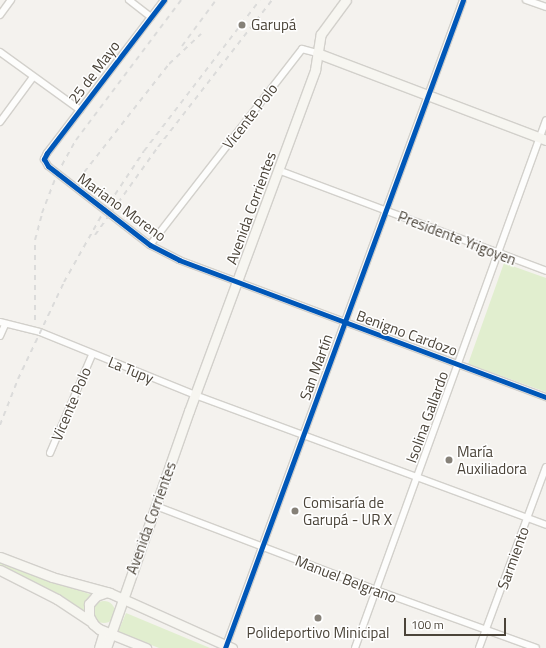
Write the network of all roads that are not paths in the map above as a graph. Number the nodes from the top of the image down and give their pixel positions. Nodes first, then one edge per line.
1 (11, 0) edge
2 (130, 0) edge
3 (164, 0) edge
4 (346, 0) edge
5 (463, 0) edge
6 (526, 0) edge
7 (546, 7) edge
8 (0, 15) edge
9 (151, 17) junction
10 (0, 52) edge
11 (317, 53) junction
12 (32, 77) junction
13 (428, 95) junction
14 (80, 110) junction
15 (546, 120) edge
16 (0, 122) edge
17 (543, 139) edge
18 (44, 159) joint
19 (278, 170) junction
20 (386, 211) junction
21 (150, 245) junction
22 (499, 254) junction
23 (546, 271) edge
24 (236, 283) junction
25 (345, 323) junction
26 (2, 324) edge
27 (0, 336) edge
28 (92, 355) junction
29 (458, 365) junction
30 (195, 395) junction
31 (546, 397) edge
32 (303, 435) junction
33 (50, 453) dead end
34 (546, 467) edge
35 (417, 477) junction
36 (156, 506) junction
37 (527, 518) junction
38 (546, 525) edge
39 (262, 547) junction
40 (0, 557) edge
41 (0, 570) edge
42 (376, 590) junction
43 (107, 592) junction
44 (124, 599) junction
45 (93, 623) junction
46 (486, 629) junction
47 (108, 633) junction
48 (228, 647) edge
49 (99, 648) edge
50 (106, 648) edge
51 (146, 648) edge
52 (355, 648) edge
53 (479, 648) edge
54 (536, 648) edge

1 - 8 street
2 - 9 street
3 - 9 street, 25 de Mayo
4 - 11 main road
5 - 13 street, San Martín
6 - 7 street
9 - 14 street, 25 de Mayo
10 - 12 street
11 - 13 main road
11 - 19 main road, Avenida Corrientes
11 - 21 street, Vicente Polo
12 - 14 street
12 - 16 street
13 - 17 main road
13 - 20 street, San Martín
14 - 18 street, 25 de Mayo
15 - 17 street, Isolina Gallardo
17 - 22 street, Isolina Gallardo
18 - 21 street, Mariano Moreno
19 - 20 street, Presidente Yrigoyen
19 - 24 main road, Avenida Corrientes
20 - 22 street, Presidente Yrigoyen
20 - 25 street, San Martín
21 - 24 street, Mariano Moreno
22 - 23 street, Presidente Yrigoyen
22 - 29 street, Isolina Gallardo
24 - 25 street, Benigno Cardozo
24 - 30 main road, Avenida Corrientes
25 - 29 street, Benigno Cardozo
25 - 32 street, San Martín
26 - 27 street
26 - 28 street, La Tupy
28 - 30 street, La Tupy
28 - 33 street, Vicente Polo
29 - 31 street, Benigno Cardozo
29 - 35 street, Isolina Gallardo
30 - 32 street, La Tupy
30 - 36 main road, Avenida Corrientes
32 - 35 street, La Tupy
32 - 39 street, San Martín
34 - 37 street, Sarmiento
35 - 37 street, La Tupy
35 - 42 street, Isolina Gallardo
36 - 39 street, Manuel Belgrano
36 - 44 main road, Avenida Corrientes
37 - 38 street, La Tupy
37 - 46 street, Sarmiento
39 - 42 street, Manuel Belgrano
39 - 48 street, San Martín
40 - 43 main road
41 - 45 main road
42 - 46 street, Manuel Belgrano
42 - 52 street, Isolina Gallardo
43 - 44 main road
43 - 45 main road
44 - 47 main road, Avenida Corrientes
44 - 48 main road
45 - 47 main road
46 - 53 street, Sarmiento
46 - 54 street, Manuel Belgrano
47 - 49 main road
47 - 50 main road
47 - 51 main road

